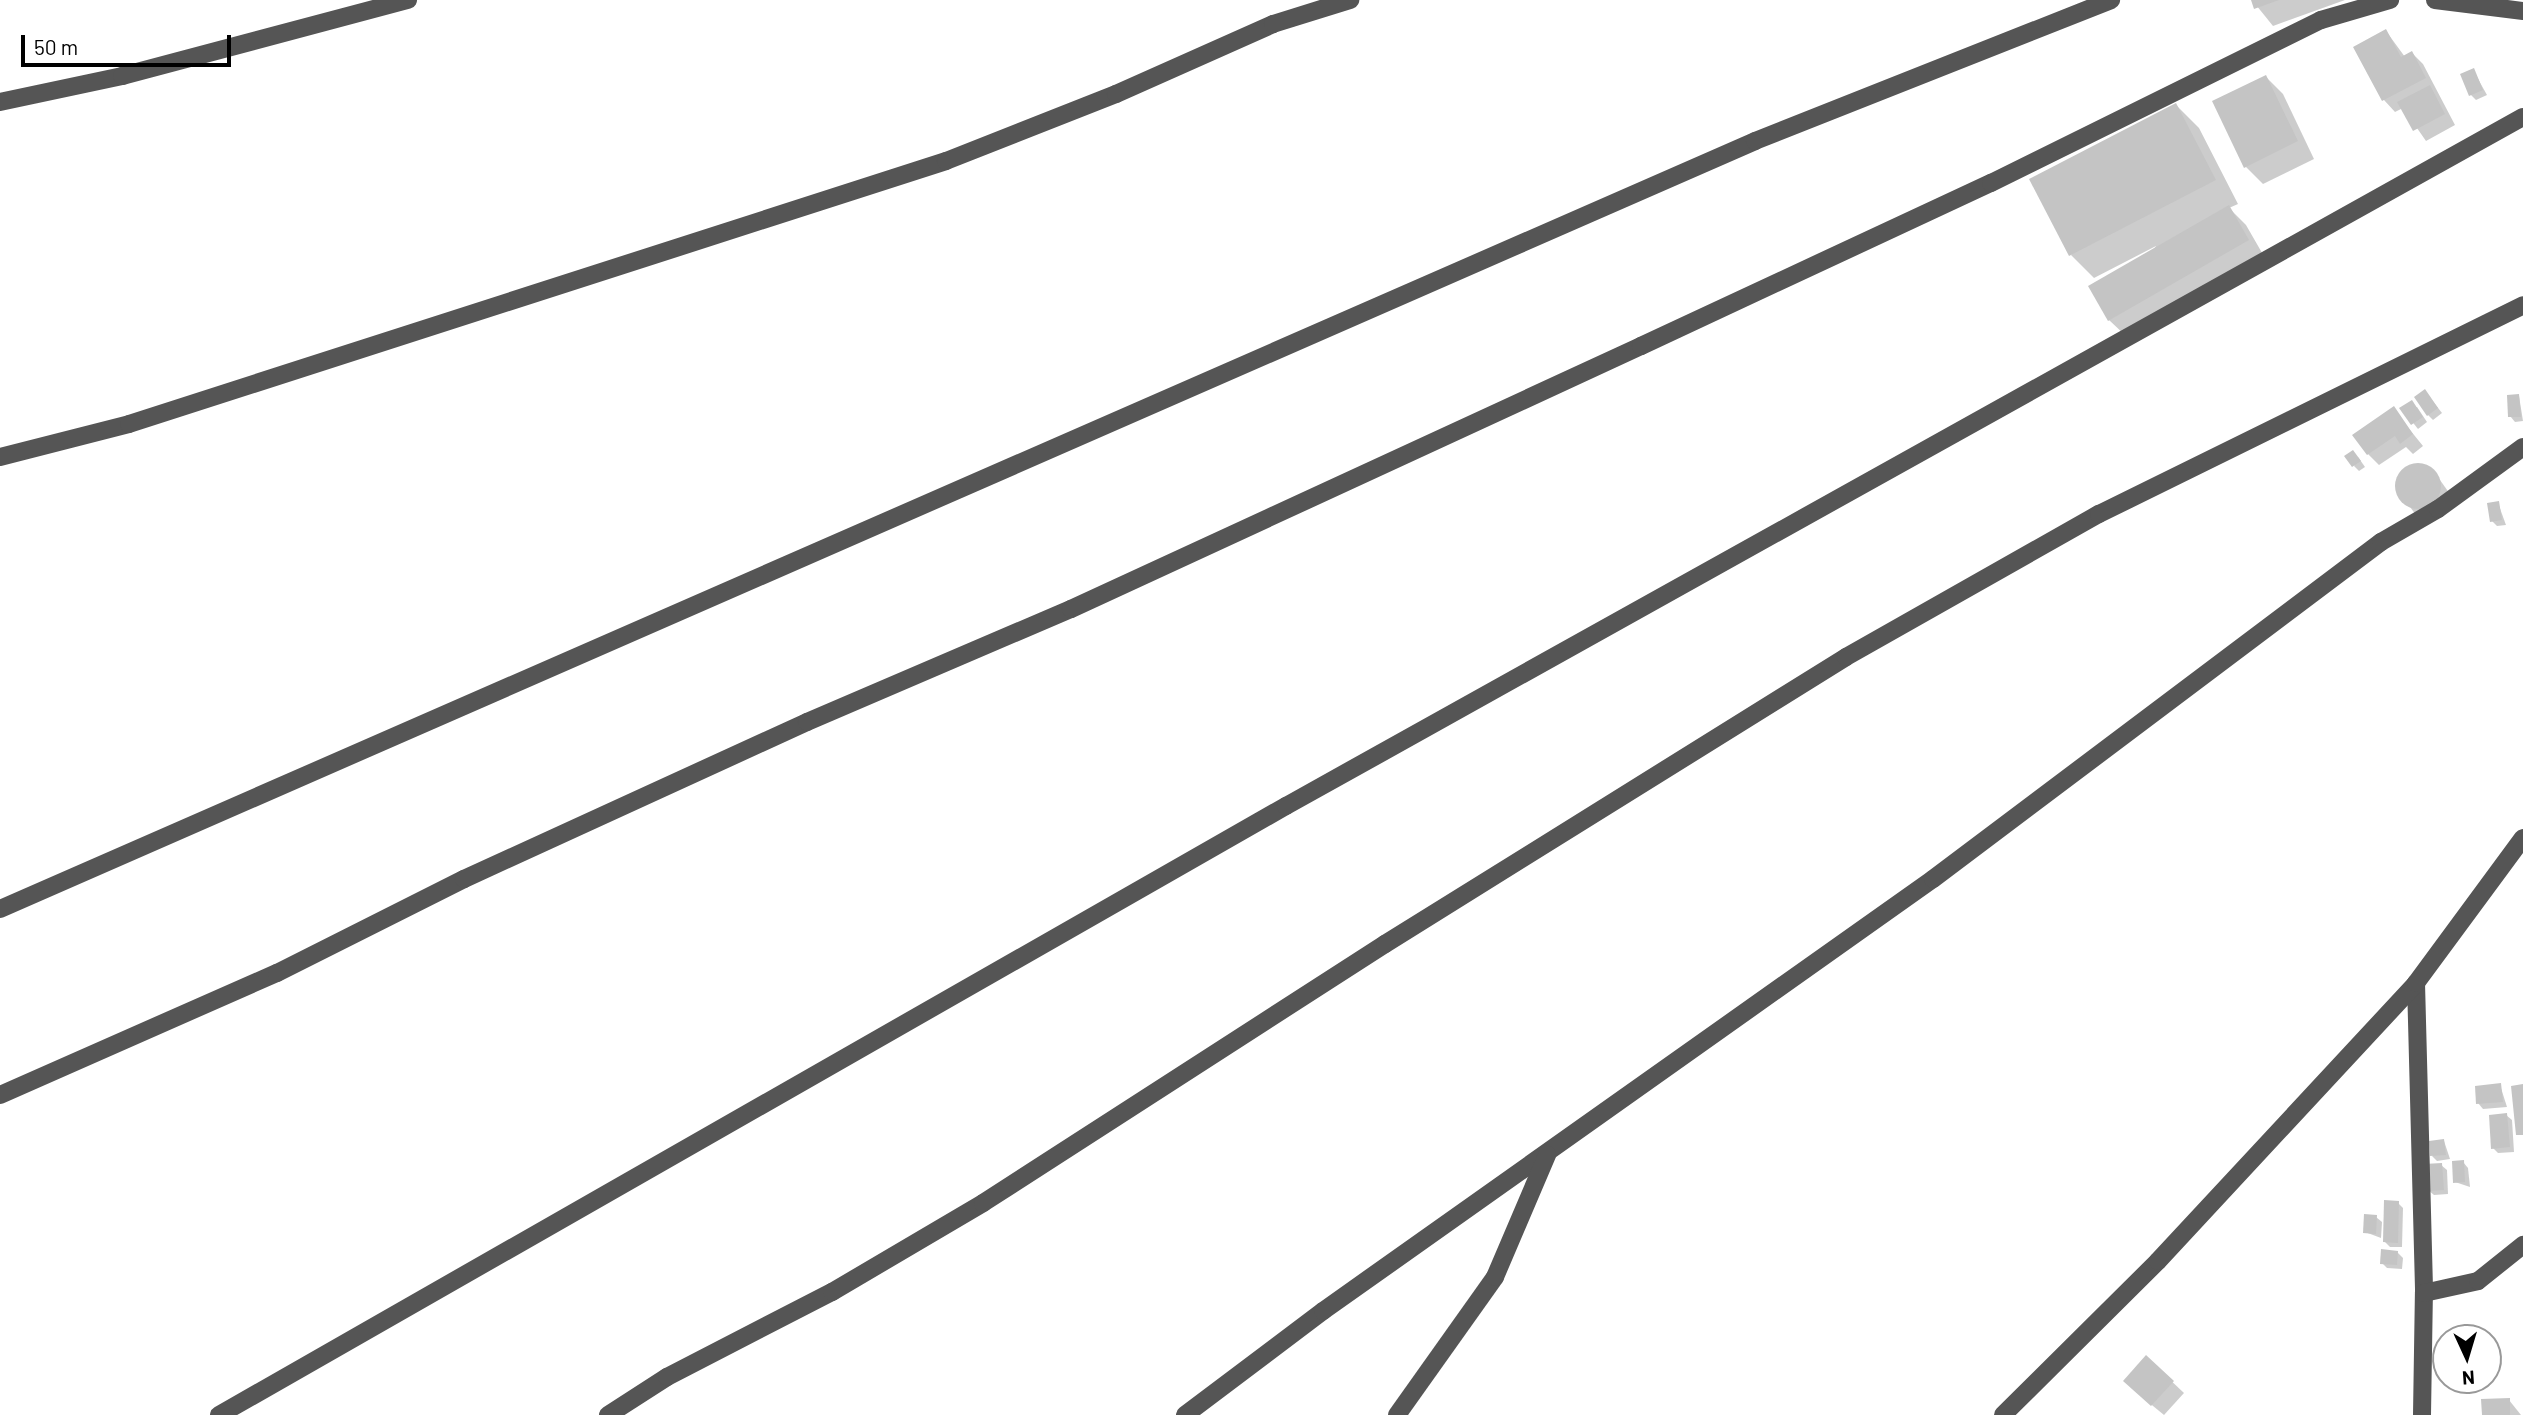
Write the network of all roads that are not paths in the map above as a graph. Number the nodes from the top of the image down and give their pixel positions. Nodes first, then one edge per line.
1 (408, 0) edge
2 (1350, 0) edge
3 (2111, 0) edge
4 (2390, 0) edge
5 (2435, 0) edge
6 (2523, 11) edge
7 (0, 102) edge
8 (2523, 117) edge
9 (2523, 305) edge
10 (2523, 447) edge
11 (0, 457) edge
12 (2523, 838) edge
13 (0, 909) edge
14 (2416, 983) junction
15 (0, 1095) edge
16 (1547, 1155) junction
17 (2523, 1244) edge
18 (2424, 1293) junction
19 (219, 1415) edge
20 (608, 1415) edge
21 (1185, 1415) edge
22 (1397, 1415) edge
23 (2003, 1415) edge
24 (2422, 1415) edge

1 - 7 street
2 - 11 street
3 - 13 street
4 - 15 street
5 - 6 street
8 - 19 street
9 - 20 street
10 - 16 street
12 - 14 street
14 - 18 street
14 - 23 street
16 - 21 street
16 - 22 street
17 - 18 street
18 - 24 street

